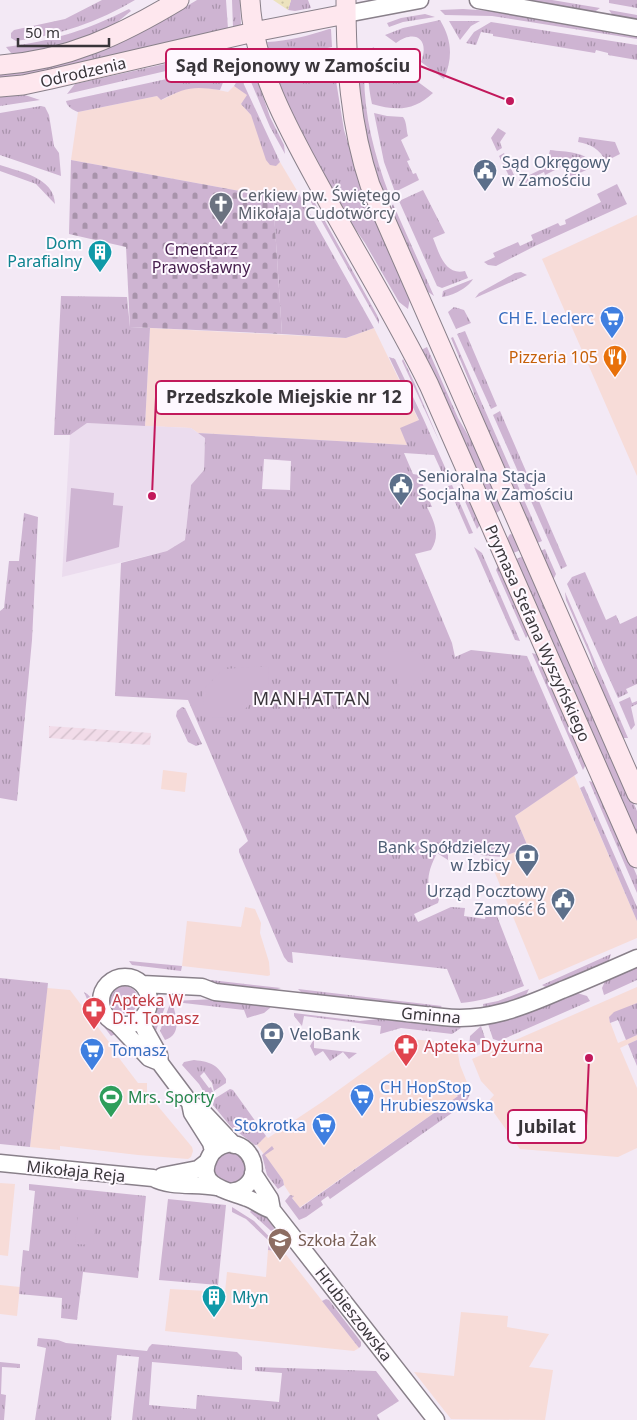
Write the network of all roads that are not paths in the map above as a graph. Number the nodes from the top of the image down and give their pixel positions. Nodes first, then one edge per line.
1 (179, 0) edge
2 (250, 0) edge
3 (420, 0) edge
4 (478, 0) edge
5 (346, 7) edge
6 (637, 28) edge
7 (254, 32) junction
8 (0, 66) edge
9 (0, 87) edge
10 (637, 794) edge
11 (637, 858) edge
12 (637, 958) edge
13 (142, 984) junction
14 (215, 992) junction
15 (145, 1012) junction
16 (118, 1025) junction
17 (159, 1062) junction
18 (190, 1103) junction
19 (234, 1144) junction
20 (210, 1157) junction
21 (0, 1163) edge
22 (253, 1173) junction
23 (153, 1178) junction
24 (223, 1189) junction
25 (272, 1210) junction
26 (436, 1420) edge

1 - 8 main road, Odrodzenia
2 - 7 main road, Prymasa Stefana Wyszyńskiego
3 - 5 street
4 - 6 street
5 - 7 main road, Odrodzenia
5 - 10 main road, Prymasa Stefana Wyszyńskiego
7 - 9 main road, Odrodzenia
7 - 11 main road, Prymasa Stefana Wyszyńskiego
12 - 14 street, Gminna
13 - 14 street, Gminna
13 - 15 street
13 - 16 street
14 - 15 street, Gminna
15 - 16 street
15 - 17 street
16 - 17 street
17 - 18 street
18 - 19 street
18 - 20 street
19 - 20 street
19 - 22 street
20 - 23 street, Mikołaja Reja
20 - 24 street
21 - 23 street, Mikołaja Reja
22 - 24 street
22 - 25 street, Hrubieszowska
23 - 24 street, Mikołaja Reja
24 - 25 street, Hrubieszowska
25 - 26 street, Hrubieszowska

